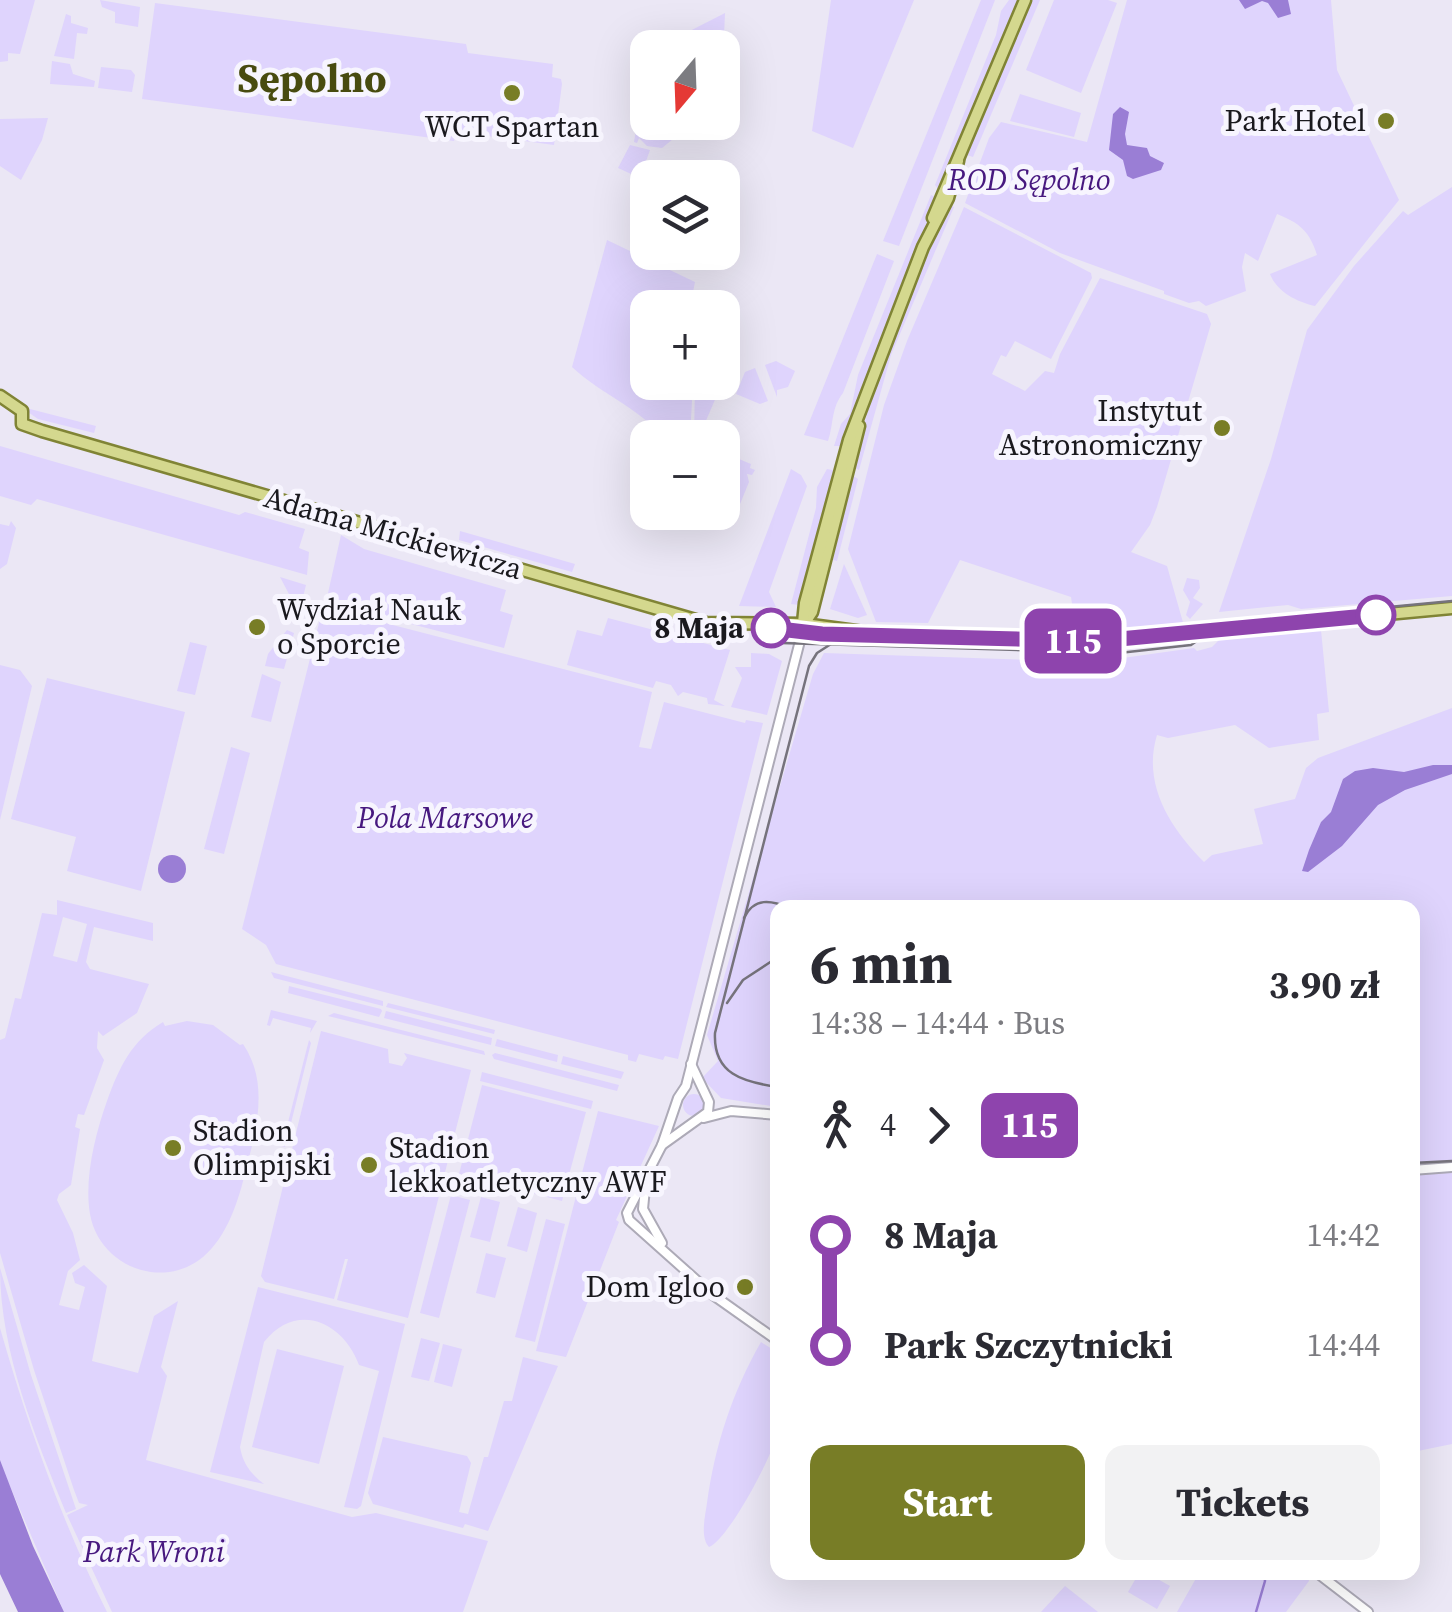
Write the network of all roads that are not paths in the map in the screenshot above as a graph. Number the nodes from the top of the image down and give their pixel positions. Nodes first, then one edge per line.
1 (1025, 0) edge
2 (0, 396) edge
3 (1452, 608) edge
4 (803, 628) junction
5 (691, 1064) junction
6 (683, 1092) junction
7 (705, 1095) junction
8 (677, 1106) junction
9 (731, 1111) junction
10 (770, 1114) edge
11 (696, 1122) junction
12 (662, 1145) junction
13 (1452, 1168) edge
14 (1420, 1170) edge
15 (646, 1174) junction
16 (630, 1206) junction
17 (644, 1212) junction
18 (634, 1223) junction
19 (670, 1255) junction
20 (770, 1335) edge
21 (1326, 1580) edge
22 (1368, 1612) edge

1 - 4 main road
2 - 4 main road, Adama Mickiewicza
3 - 4 main road, Adama Mickiewicza
4 - 5 street
5 - 6 street
5 - 7 street
6 - 7 street
6 - 8 street
7 - 9 street
7 - 11 street
8 - 11 street
8 - 12 street
9 - 10 street
9 - 11 street
11 - 12 street
12 - 15 street
13 - 14 street
15 - 16 street
15 - 17 street
16 - 17 street
16 - 18 street
17 - 18 street
17 - 19 street
18 - 19 street
19 - 20 street
21 - 22 street

